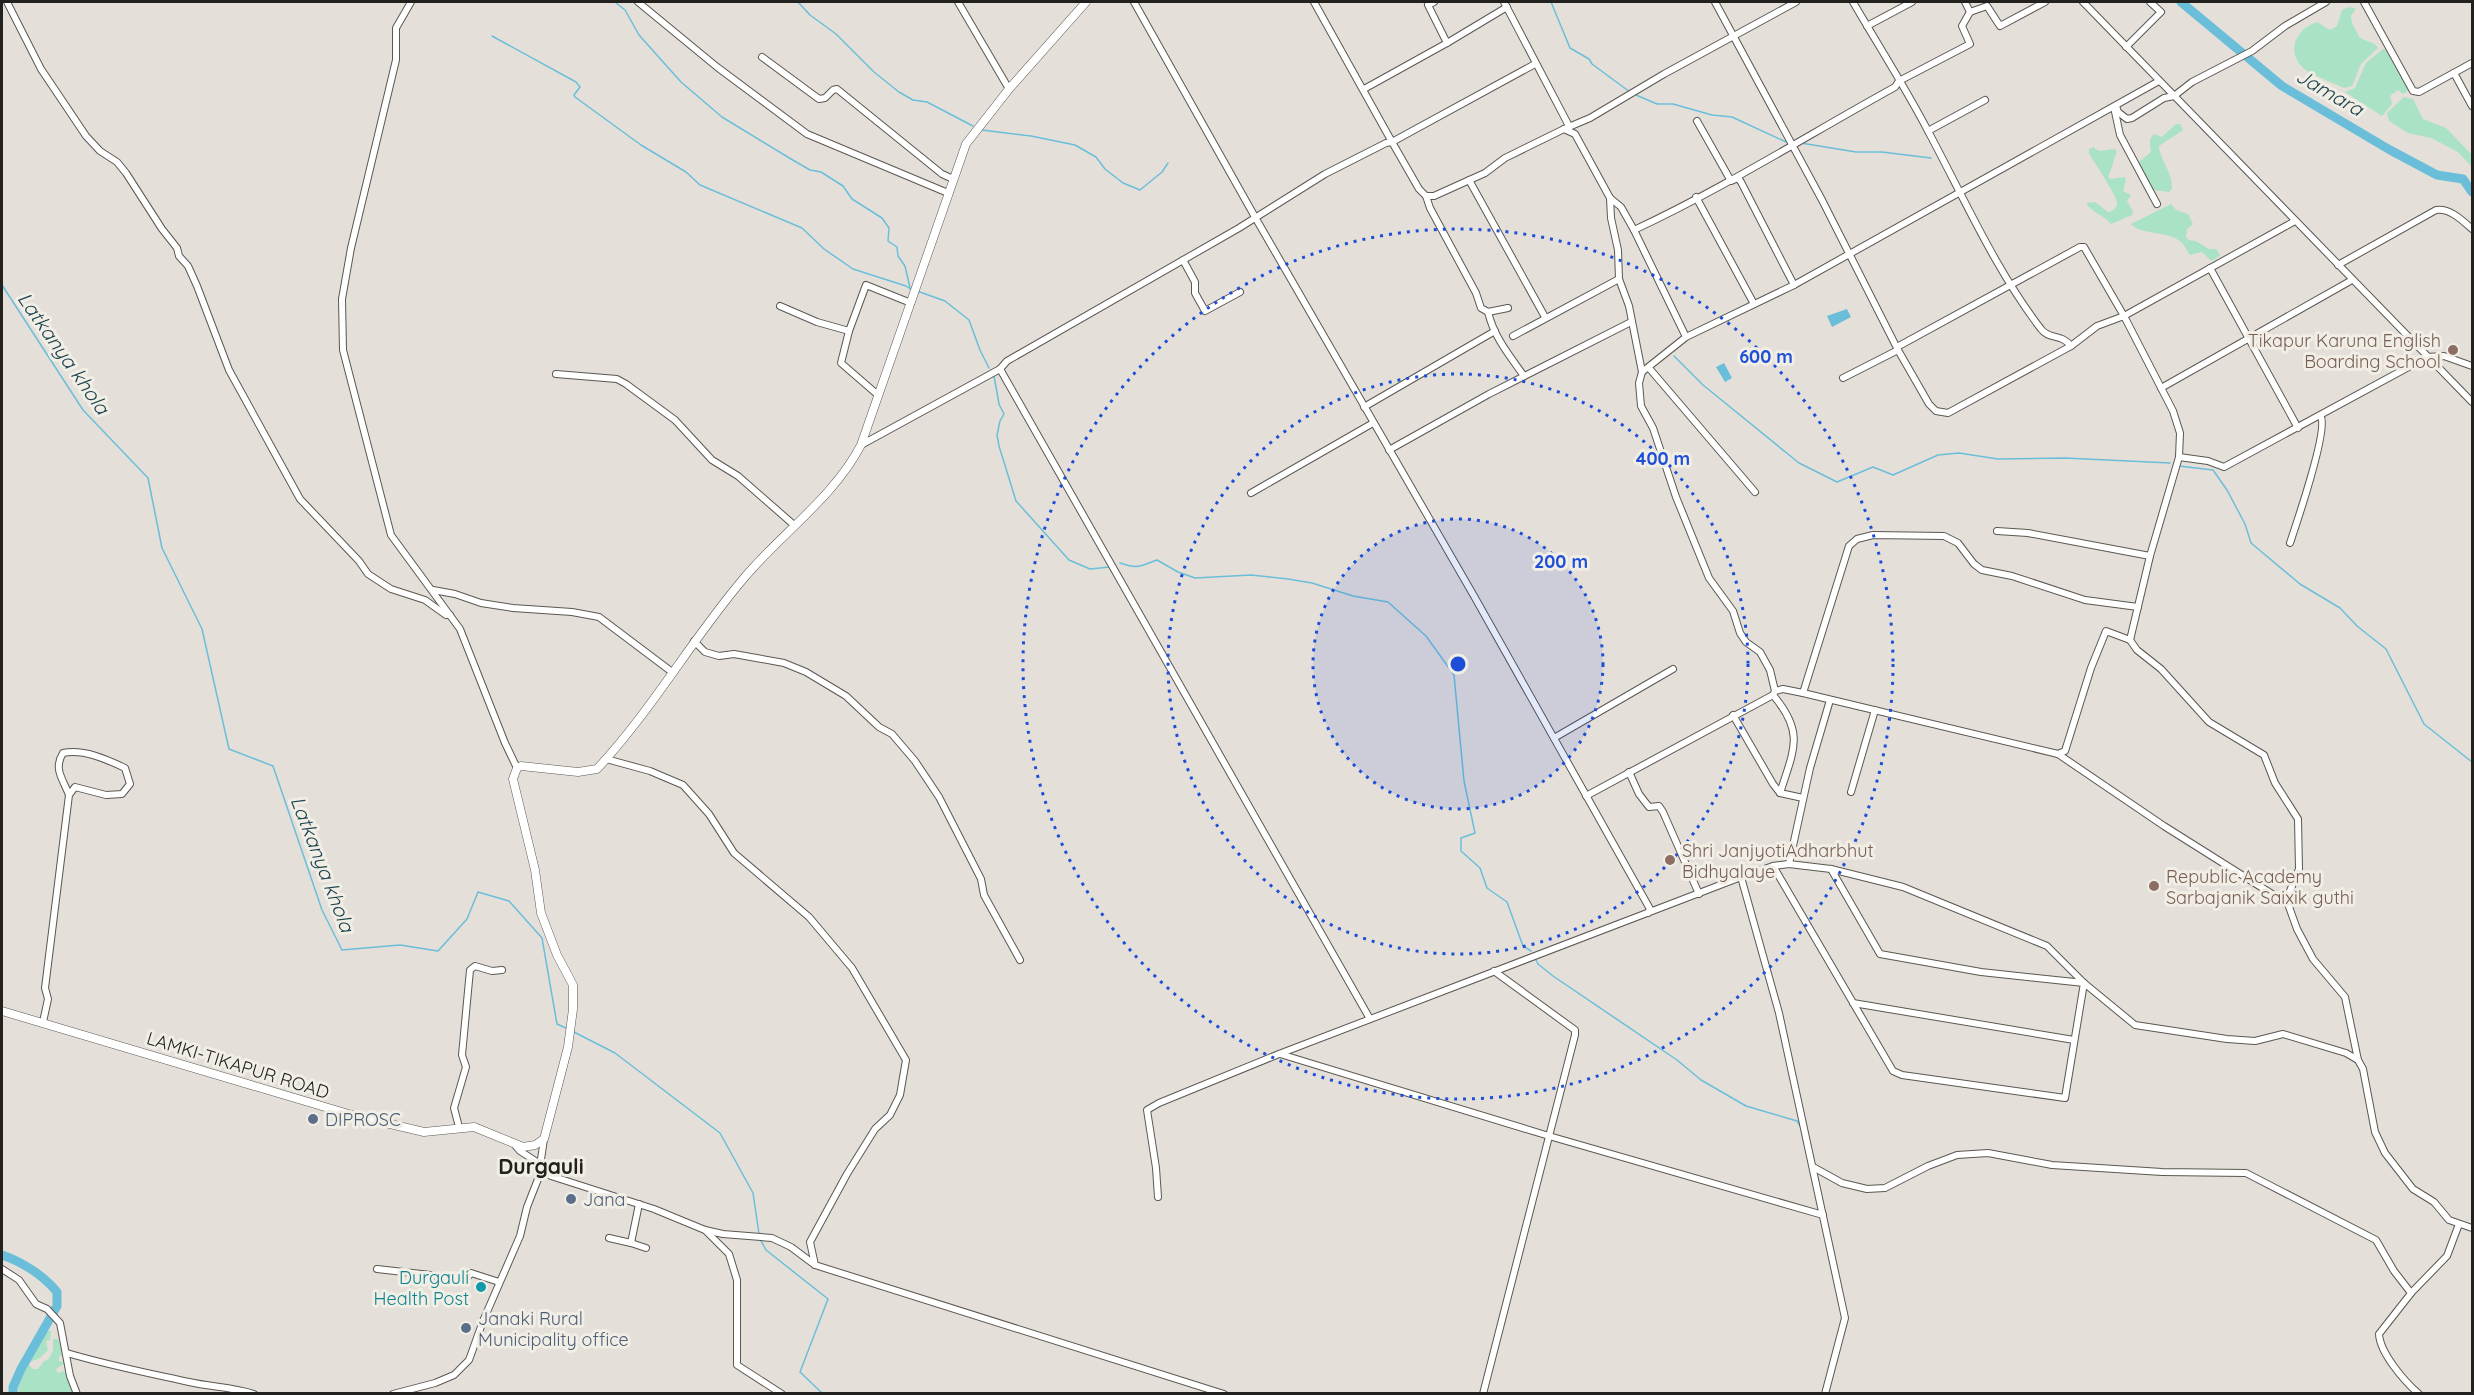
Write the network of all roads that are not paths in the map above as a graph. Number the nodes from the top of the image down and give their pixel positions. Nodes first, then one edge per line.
1 (7, 2) edge
2 (411, 2) edge
3 (638, 2) edge
4 (958, 2) edge
5 (1086, 2) edge
6 (1134, 2) edge
7 (1314, 2) edge
8 (1434, 2) edge
9 (1715, 2) edge
10 (1796, 2) edge
11 (1852, 2) edge
12 (1912, 2) edge
13 (1965, 2) edge
14 (2045, 2) edge
15 (2083, 2) edge
16 (2150, 2) edge
17 (2326, 2) edge
18 (2364, 2) edge
19 (1506, 4) edge
20 (1970, 12) junction
21 (1867, 26) junction
22 (1734, 36) junction
23 (1447, 43) junction
24 (2126, 47) junction
25 (762, 57) dead end
26 (2472, 63) edge
27 (1535, 64) junction
28 (2454, 73) junction
29 (1899, 81) junction
30 (2159, 81) junction
31 (1009, 89) junction
32 (1364, 89) junction
33 (2174, 96) junction
34 (1986, 100) dead end
35 (2472, 106) edge
36 (2115, 107) junction
37 (1697, 121) dead end
38 (1566, 127) junction
39 (1928, 131) junction
40 (1392, 142) junction
41 (1792, 144) junction
42 (953, 179) junction
43 (1469, 180) junction
44 (1731, 181) junction
45 (948, 193) junction
46 (1959, 195) junction
47 (1426, 196) junction
48 (1696, 197) junction
49 (1610, 198) junction
50 (2157, 204) dead end
51 (1254, 217) junction
52 (2295, 221) junction
53 (2472, 229) edge
54 (1634, 230) junction
55 (1848, 255) junction
56 (1183, 260) junction
57 (2338, 265) junction
58 (2210, 268) junction
59 (1619, 279) junction
60 (2352, 280) junction
61 (1794, 285) junction
62 (2013, 286) junction
63 (1240, 292) dead end
64 (911, 303) junction
65 (1754, 304) junction
66 (780, 306) dead end
67 (1508, 308) dead end
68 (1488, 312) junction
69 (2124, 316) junction
70 (1545, 317) junction
71 (1631, 322) junction
72 (849, 331) junction
73 (1495, 331) junction
74 (1513, 336) dead end
75 (1686, 337) junction
76 (2249, 339) junction
77 (2071, 346) junction
78 (1897, 349) junction
79 (2427, 357) junction
80 (2472, 366) edge
81 (1649, 368) junction
82 (1000, 369) junction
83 (1642, 372) junction
84 (556, 374) dead end
85 (1524, 376) junction
86 (1842, 378) dead end
87 (2161, 388) junction
88 (878, 395) junction
89 (2472, 402) edge
90 (1364, 407) junction
91 (2321, 417) junction
92 (1373, 423) junction
93 (2298, 428) junction
94 (861, 445) junction
95 (1389, 450) junction
96 (2179, 457) junction
97 (1755, 492) dead end
98 (1251, 493) dead end
99 (794, 525) junction
100 (1996, 531) dead end
101 (2290, 543) dead end
102 (2150, 556) junction
103 (433, 590) junction
104 (2138, 606) junction
105 (450, 615) junction
106 (2130, 640) junction
107 (694, 641) junction
108 (1673, 669) dead end
109 (672, 672) junction
110 (1774, 693) junction
111 (1803, 693) junction
112 (1830, 700) junction
113 (1875, 711) junction
114 (1733, 715) junction
115 (1554, 738) junction
116 (2058, 754) junction
117 (606, 759) junction
118 (517, 768) junction
119 (1629, 772) junction
120 (1851, 792) dead end
121 (1780, 793) junction
122 (69, 795) junction
123 (1586, 796) junction
124 (1803, 798) junction
125 (1789, 864) junction
126 (1773, 866) junction
127 (1831, 869) junction
128 (1741, 877) junction
129 (1699, 894) junction
130 (2285, 903) junction
131 (1648, 913) junction
132 (1020, 960) dead end
133 (502, 970) dead end
134 (1494, 971) junction
135 (2084, 983) junction
136 (1853, 1004) junction
137 (2, 1011) edge
138 (1370, 1019) junction
139 (43, 1022) junction
140 (2074, 1040) junction
141 (1280, 1054) junction
142 (2358, 1060) junction
143 (459, 1127) junction
144 (1550, 1136) junction
145 (544, 1139) junction
146 (514, 1144) junction
147 (540, 1166) junction
148 (1813, 1167) junction
149 (1158, 1197) dead end
150 (639, 1204) junction
151 (1823, 1215) junction
152 (2459, 1224) junction
153 (2472, 1228) edge
154 (705, 1230) junction
155 (609, 1238) dead end
156 (631, 1243) junction
157 (646, 1248) dead end
158 (815, 1265) junction
159 (2, 1269) edge
160 (377, 1269) dead end
161 (499, 1282) junction
162 (2411, 1293) junction
163 (67, 1353) junction
164 (77, 1394) edge
165 (254, 1394) edge
166 (393, 1394) edge
167 (782, 1394) edge
168 (1224, 1394) edge
169 (1482, 1394) edge
170 (1825, 1394) edge
171 (2419, 1394) edge

1 - 105 street
2 - 103 street
3 - 45 street
4 - 31 street
5 - 31 main road
6 - 51 street
7 - 32 street
8 - 23 street
9 - 22 street
10 - 22 street
11 - 21 street
12 - 21 street
13 - 20 street
14 - 20 street
15 - 24 street
16 - 24 street
17 - 33 street
18 - 28 street
19 - 23 street
19 - 27 street
20 - 29 street
21 - 29 street
22 - 38 street
22 - 41 street
23 - 32 street
24 - 30 street
25 - 42 street
26 - 28 street
27 - 38 street
27 - 40 street
28 - 35 street
29 - 39 street
29 - 41 street
30 - 33 street
30 - 36 street
31 - 42 main road
32 - 40 street
33 - 36 street
33 - 52 street
34 - 39 street
36 - 46 street
36 - 50 street
37 - 44 street
38 - 43 street
38 - 49 street
39 - 46 street
40 - 47 street
40 - 51 street
41 - 44 street
41 - 55 street
42 - 45 main road
43 - 47 street
43 - 70 street
44 - 48 street
44 - 61 street
45 - 64 main road
46 - 55 street
46 - 62 street
47 - 68 street
48 - 54 street
48 - 65 street
49 - 54 street
49 - 59 street
51 - 56 street
51 - 90 street
52 - 57 street
52 - 58 street
53 - 57 street
54 - 75 street
55 - 61 street
55 - 78 street
56 - 63 street
56 - 82 street
57 - 60 street
58 - 69 street
58 - 76 street
59 - 70 street
59 - 71 street
60 - 76 street
60 - 79 street
61 - 65 street
62 - 69 street
62 - 77 street
62 - 78 street
64 - 72 street
64 - 88 main road
65 - 75 street
66 - 72 street
67 - 68 street
68 - 73 street
69 - 77 street
69 - 87 street
70 - 74 street
71 - 83 street
71 - 85 street
72 - 88 street
73 - 85 street
73 - 90 street
75 - 81 street
76 - 87 street
76 - 93 street
77 - 78 street
78 - 86 street
79 - 80 street
79 - 89 street
79 - 91 street
81 - 83 street
81 - 97 street
82 - 94 street
82 - 138 street
83 - 110 street
84 - 99 street
85 - 95 street
87 - 96 street
88 - 94 main road
90 - 92 street
91 - 93 street
91 - 101 street
92 - 95 street
92 - 98 street
93 - 96 street
94 - 99 main road
95 - 115 street
96 - 102 street
99 - 107 main road
100 - 102 street
102 - 104 street
103 - 105 street
103 - 109 street
104 - 106 street
104 - 111 street
105 - 118 street
106 - 116 street
106 - 130 street
107 - 109 main road
107 - 132 street
108 - 115 street
109 - 117 main road
110 - 111 street
110 - 114 street
110 - 121 street
111 - 112 street
112 - 113 street
112 - 124 street
113 - 116 street
113 - 120 street
114 - 119 street
114 - 121 street
115 - 123 street
116 - 130 street
117 - 118 main road
117 - 158 street
118 - 145 main road
119 - 123 street
119 - 129 street
121 - 124 street
122 - 122 street
122 - 139 street
123 - 131 street
124 - 125 street
125 - 126 street
125 - 127 street
126 - 128 street
126 - 136 street
127 - 135 street
127 - 135 street
128 - 129 street
128 - 148 street
129 - 131 street
130 - 142 street
131 - 134 street
133 - 143 street
134 - 138 street
134 - 144 street
135 - 140 street
135 - 142 street
136 - 140 street
136 - 140 street
137 - 139 main road, LAMKI-TIKAPUR ROAD
138 - 141 street
139 - 143 main road, LAMKI-TIKAPUR ROAD
141 - 144 street
141 - 149 street
142 - 152 street
143 - 146 main road, LAMKI-TIKAPUR ROAD
144 - 151 street
144 - 169 street
145 - 146 main road, LAMKI-TIKAPUR ROAD
145 - 147 street
146 - 147 street
147 - 150 street
147 - 161 street
148 - 151 street
148 - 162 street
150 - 154 street
150 - 156 street
151 - 170 street
152 - 153 street
152 - 162 street
154 - 158 street
154 - 167 street
155 - 156 street
156 - 157 street
158 - 168 street
159 - 163 street
160 - 161 street
161 - 166 street
162 - 171 street
163 - 164 street
163 - 165 street

